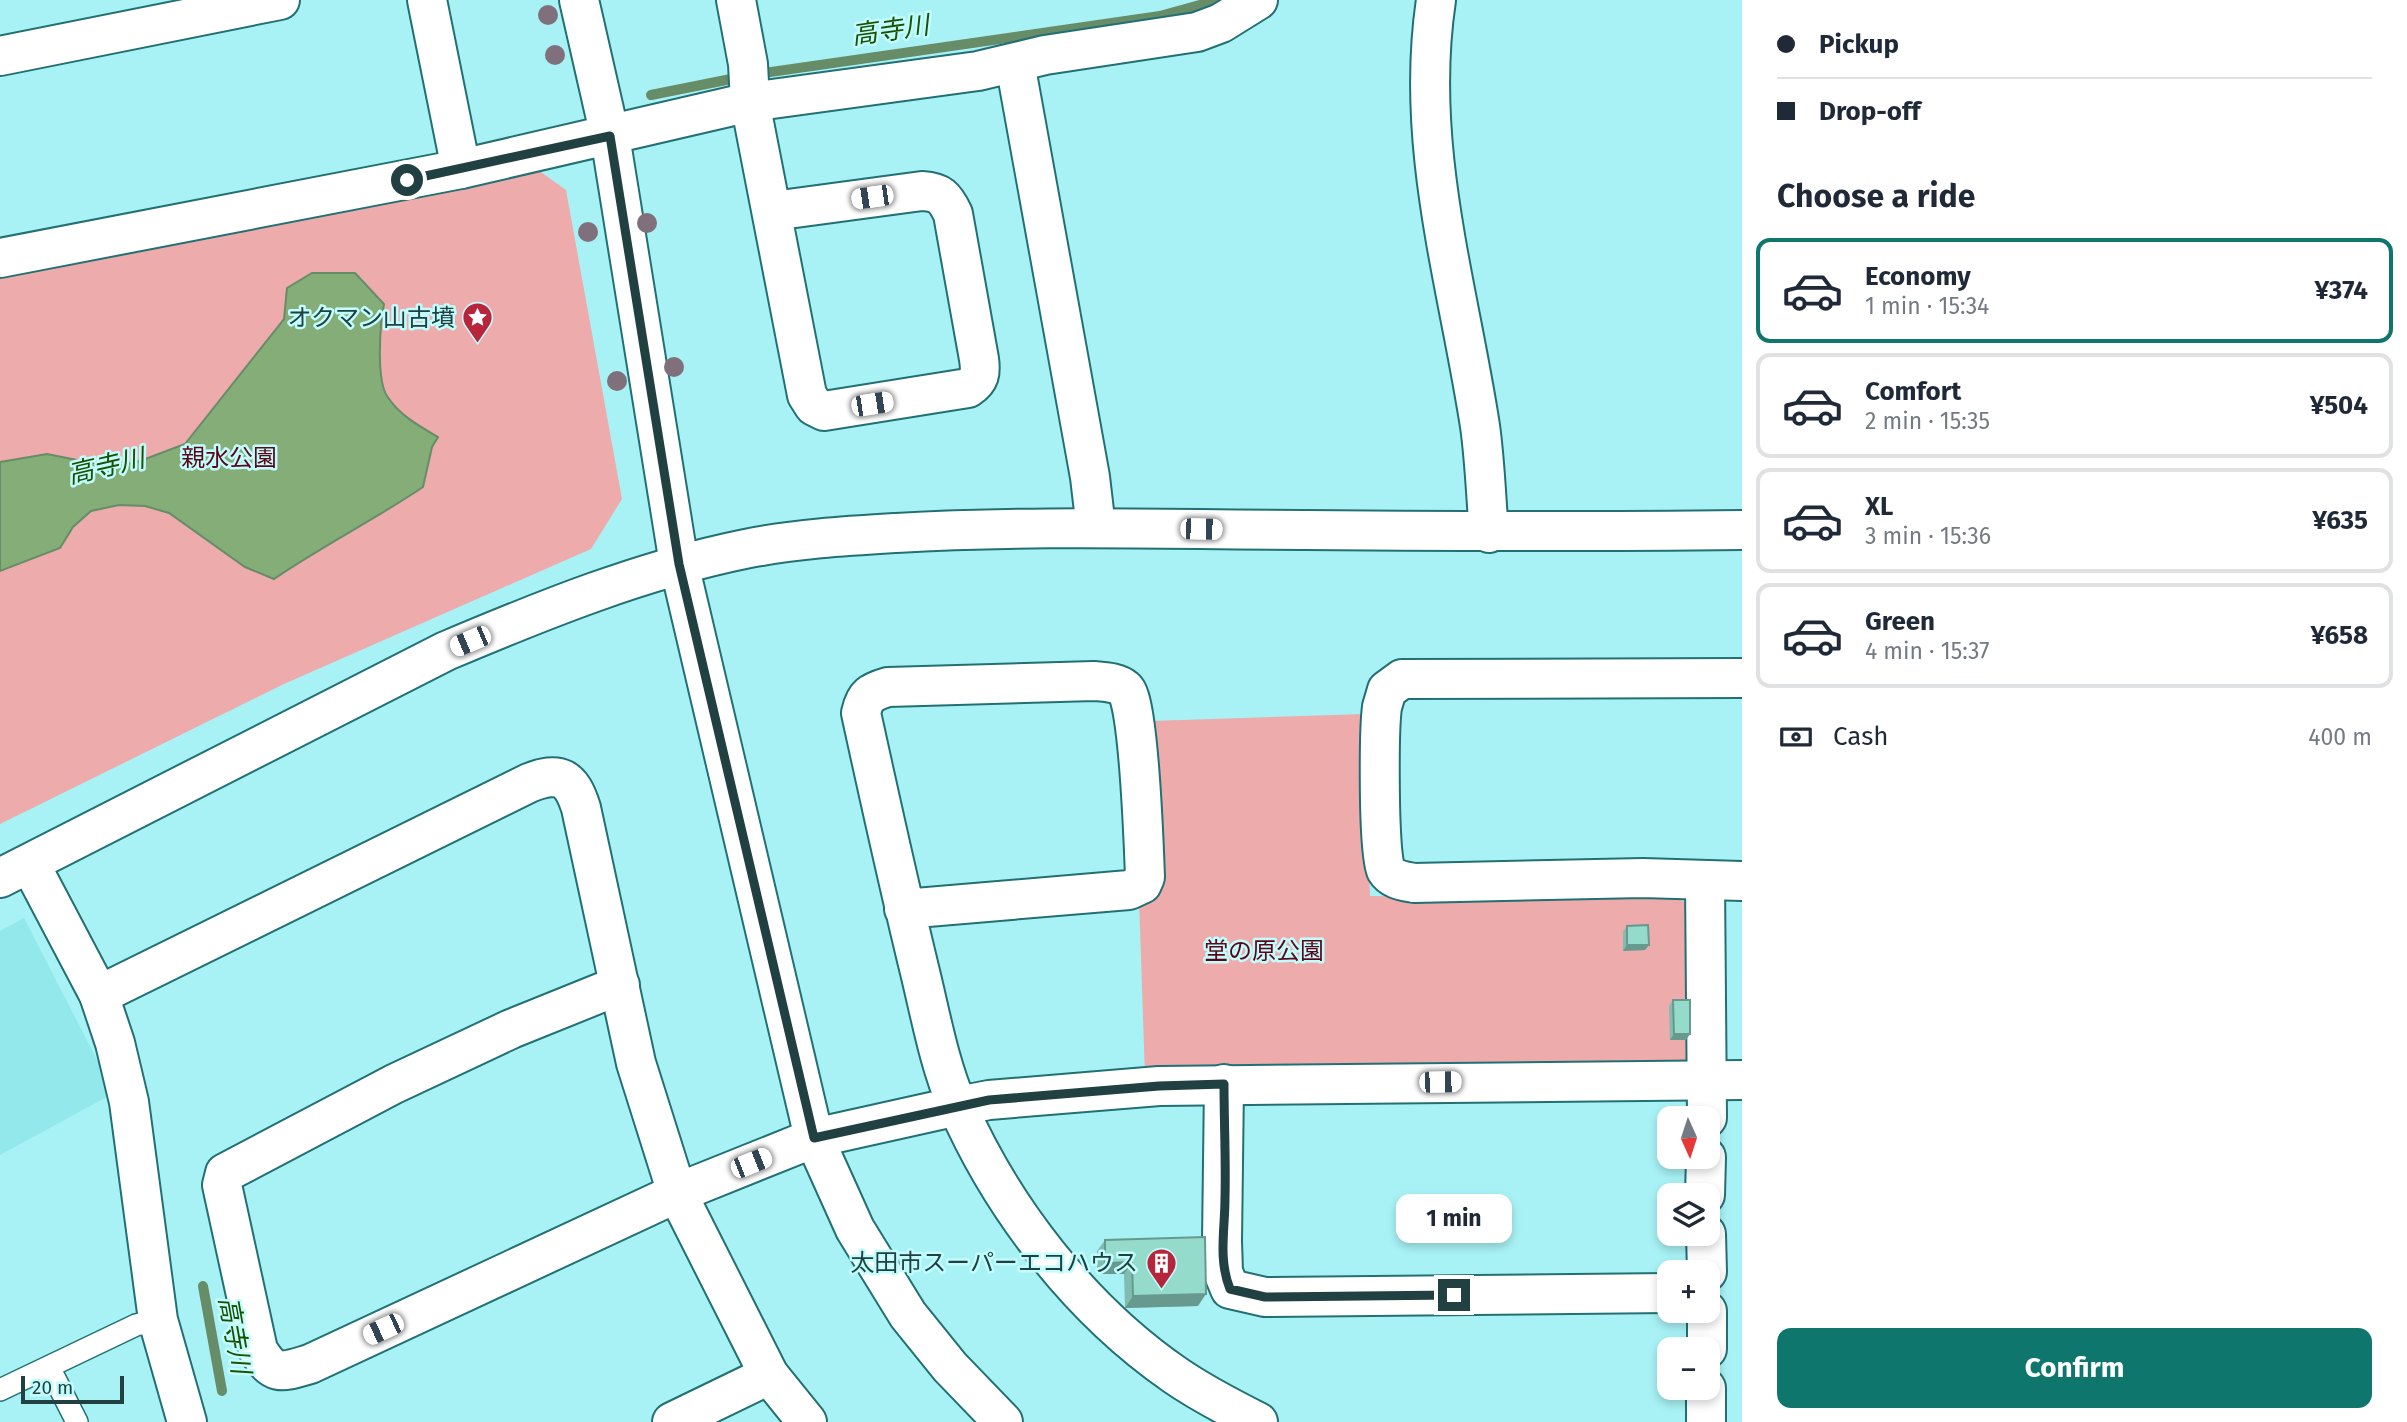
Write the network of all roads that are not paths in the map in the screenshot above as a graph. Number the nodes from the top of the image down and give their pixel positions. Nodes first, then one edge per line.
1 (279, 0) edge
2 (427, 0) edge
3 (579, 0) edge
4 (736, 0) edge
5 (1258, 0) edge
6 (1436, 0) edge
7 (0, 56) edge
8 (1015, 63) junction
9 (750, 102) junction
10 (610, 136) junction
11 (461, 169) junction
12 (773, 211) junction
13 (0, 258) edge
14 (1096, 528) junction
15 (1742, 530) edge
16 (1489, 533) junction
17 (679, 564) junction
18 (1742, 678) edge
19 (15, 871) edge
20 (1724, 881) edge
21 (904, 909) junction
22 (620, 985) junction
23 (99, 995) junction
24 (1725, 1080) edge
25 (1224, 1084) junction
26 (958, 1106) junction
27 (1713, 1106) edge
28 (814, 1138) junction
29 (677, 1193) junction
30 (1657, 1293) edge
31 (158, 1320) junction
32 (49, 1367) junction
33 (769, 1375) junction
34 (0, 1390) edge
35 (1706, 1400) edge
36 (77, 1422) edge
37 (187, 1422) edge
38 (672, 1422) edge
39 (807, 1422) edge
40 (1003, 1422) edge
41 (1258, 1422) edge
42 (1706, 1422) edge

1 - 7 street
2 - 11 street
3 - 10 street
4 - 9 street
5 - 8 street
6 - 16 street
8 - 9 street
8 - 14 street
9 - 10 street
9 - 12 street
10 - 11 street
10 - 17 street
11 - 13 street
12 - 12 street
14 - 16 street
14 - 17 street
15 - 16 street
17 - 19 street
17 - 28 street
18 - 20 street
19 - 23 street
20 - 24 street
21 - 21 street
21 - 26 street
22 - 23 street
22 - 29 street
22 - 29 street
23 - 31 street
24 - 25 street
24 - 27 street
25 - 26 street
25 - 30 street
26 - 28 street
26 - 41 street
28 - 29 street
28 - 40 street
29 - 33 street
31 - 32 lane
31 - 37 street
32 - 34 lane
32 - 36 lane
33 - 38 street
33 - 39 street
35 - 42 street

